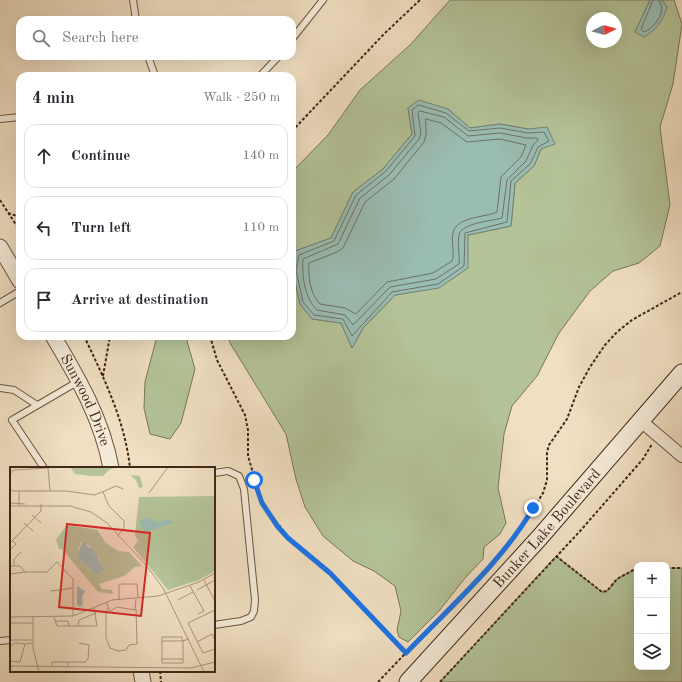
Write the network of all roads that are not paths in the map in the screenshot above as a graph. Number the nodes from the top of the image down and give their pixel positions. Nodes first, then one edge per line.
1 (133, 0) edge
2 (323, 0) edge
3 (135, 16) edge
4 (296, 34) edge
5 (149, 60) edge
6 (275, 60) edge
7 (154, 72) edge
8 (264, 72) edge
9 (16, 117) edge
10 (0, 119) edge
11 (0, 246) edge
12 (16, 274) edge
13 (16, 293) edge
14 (0, 303) edge
15 (55, 340) edge
16 (682, 373) edge
17 (79, 381) junction
18 (0, 388) edge
19 (37, 405) junction
20 (641, 421) junction
21 (682, 456) edge
22 (43, 467) edge
23 (111, 467) edge
24 (215, 473) edge
25 (215, 625) edge
26 (10, 640) edge
27 (0, 641) edge
28 (141, 672) edge
29 (143, 682) edge
30 (408, 682) edge

1 - 3 lane
2 - 4 lane
5 - 7 lane
6 - 8 lane
9 - 10 lane
11 - 12 street
13 - 14 lane
15 - 17 street, Sunwood Drive
16 - 20 main road, Bunker Lake Boulevard
17 - 19 lane
17 - 23 street, Sunwood Drive
18 - 19 lane
19 - 22 lane
20 - 21 street
20 - 30 main road, Bunker Lake Boulevard
24 - 25 lane
26 - 27 lane
28 - 29 street

